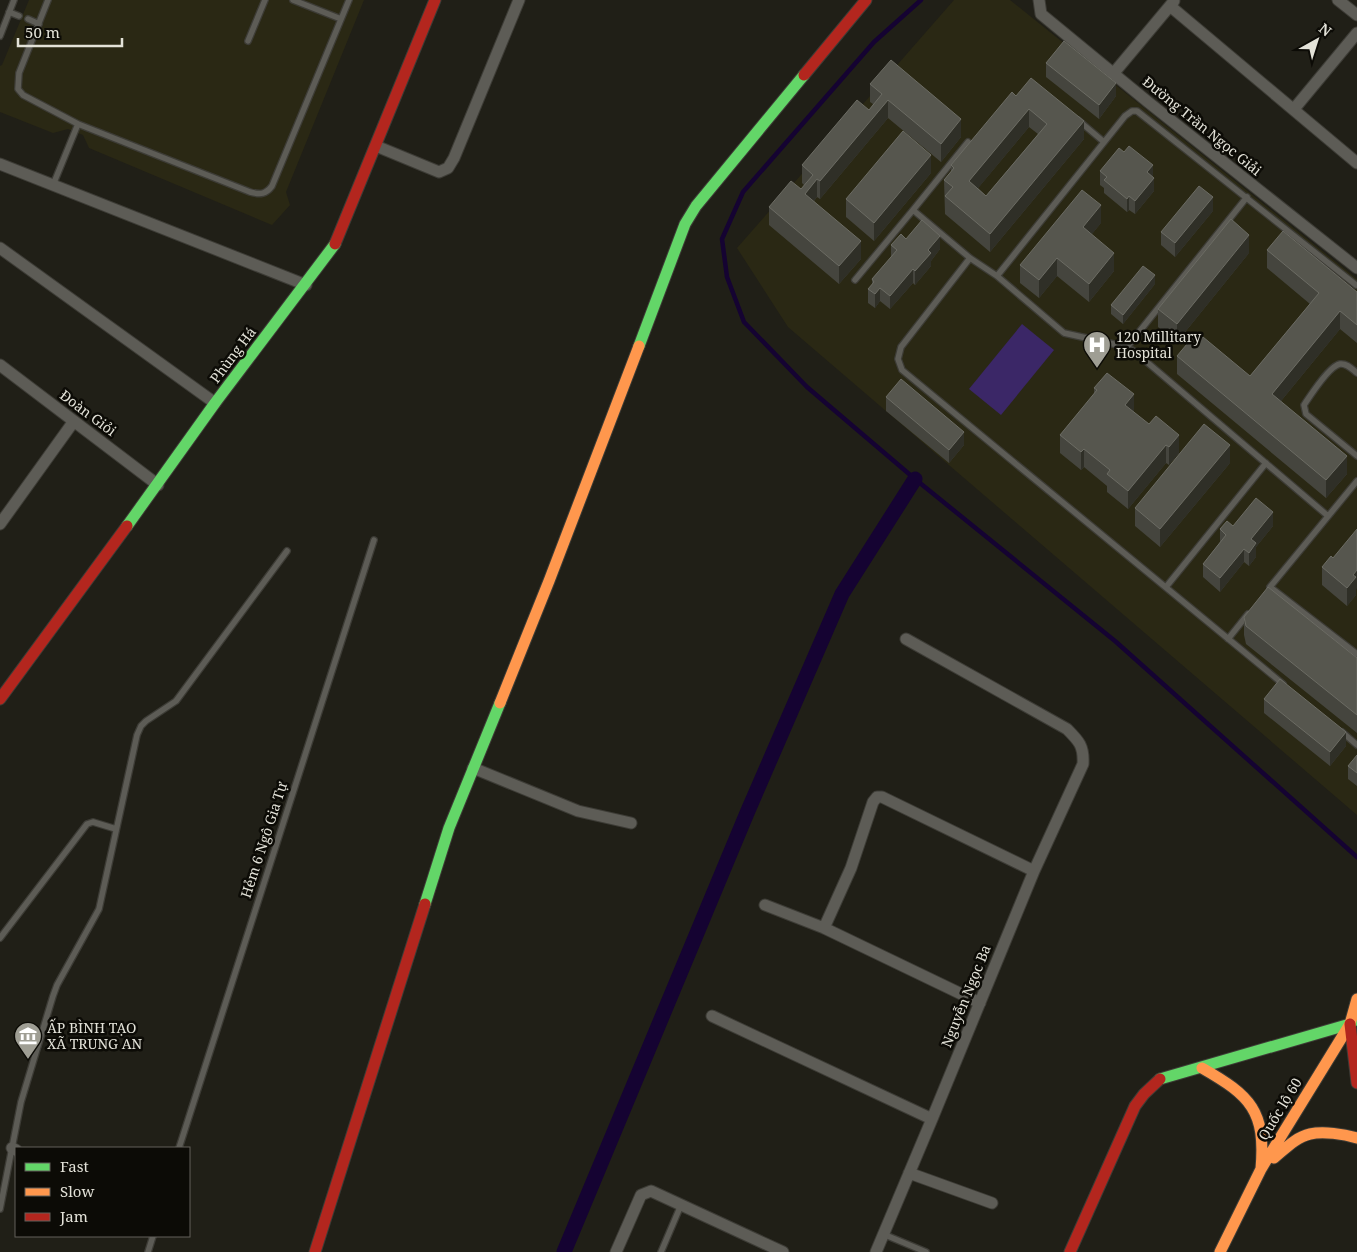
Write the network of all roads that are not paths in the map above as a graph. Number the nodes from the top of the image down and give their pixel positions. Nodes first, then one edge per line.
1 (14, 0) edge
2 (48, 0) edge
3 (266, 0) edge
4 (293, 0) edge
5 (349, 0) edge
6 (435, 0) edge
7 (519, 0) edge
8 (865, 0) edge
9 (1039, 0) edge
10 (1338, 0) edge
11 (1172, 3) edge
12 (9, 12) junction
13 (19, 16) dead end
14 (1357, 16) edge
15 (28, 19) dead end
16 (341, 19) junction
17 (38, 24) junction
18 (1357, 33) edge
19 (0, 36) edge
20 (248, 41) dead end
21 (1114, 74) junction
22 (1294, 110) junction
23 (1074, 117) edge
24 (78, 124) junction
25 (968, 142) edge
26 (1104, 142) junction
27 (376, 146) junction
28 (1357, 163) edge
29 (0, 164) edge
30 (53, 185) junction
31 (1247, 198) junction
32 (913, 210) junction
33 (0, 248) edge
34 (970, 258) junction
35 (1357, 268) edge
36 (997, 276) junction
37 (854, 280) dead end
38 (306, 285) junction
39 (1356, 285) edge
40 (1127, 347) junction
41 (0, 365) edge
42 (1357, 372) edge
43 (215, 403) junction
44 (74, 421) junction
45 (1357, 456) edge
46 (1266, 463) junction
47 (1357, 482) edge
48 (158, 485) junction
49 (1328, 516) junction
50 (0, 524) edge
51 (374, 540) dead end
52 (287, 551) dead end
53 (1166, 587) junction
54 (1270, 587) junction
55 (1264, 594) edge
56 (1252, 609) edge
57 (906, 639) dead end
58 (1228, 639) junction
59 (1357, 654) edge
60 (1286, 686) edge
61 (0, 699) edge
62 (1336, 727) edge
63 (1357, 745) edge
64 (473, 768) junction
65 (485, 773) junction
66 (558, 796) dead end
67 (631, 823) dead end
68 (116, 829) junction
69 (1034, 871) junction
70 (765, 905) dead end
71 (824, 928) junction
72 (0, 938) edge
73 (1357, 999) edge
74 (980, 1003) junction
75 (712, 1016) dead end
76 (1354, 1021) edge
77 (1202, 1068) junction
78 (1357, 1083) edge
79 (932, 1120) junction
80 (1357, 1138) edge
81 (179, 1147) edge
82 (14, 1149) edge
83 (1261, 1169) junction
84 (909, 1173) junction
85 (992, 1203) dead end
86 (681, 1205) junction
87 (0, 1209) edge
88 (884, 1234) junction
89 (153, 1237) edge
90 (148, 1252) edge
91 (315, 1252) edge
92 (616, 1252) edge
93 (661, 1252) edge
94 (783, 1252) edge
95 (876, 1252) edge
96 (926, 1252) edge
97 (1070, 1252) edge
98 (1220, 1252) edge

1 - 12 lane
2 - 17 lane
3 - 20 lane
4 - 16 lane
5 - 16 lane
6 - 27 main road, Phùng Há
7 - 27 street
8 - 64 main road
9 - 21 street, Đường Trần Ngọc Giải
10 - 14 street
11 - 21 street
11 - 22 street
12 - 13 lane
12 - 19 lane
15 - 17 lane
16 - 24 lane
17 - 24 lane
18 - 22 street
21 - 35 street, Đường Trần Ngọc Giải
22 - 28 street
23 - 26 lane
24 - 30 lane
25 - 32 lane
26 - 31 lane
26 - 36 lane
27 - 38 main road, Phùng Há
29 - 30 street
30 - 38 street
31 - 39 lane
31 - 40 lane
32 - 34 lane
32 - 37 lane
33 - 43 street
34 - 36 lane
34 - 53 lane
36 - 40 lane
38 - 43 main road, Phùng Há
40 - 46 lane
41 - 44 street, Đoàn Giỏi
42 - 45 lane
43 - 48 main road, Phùng Há
44 - 48 street, Đoàn Giỏi
44 - 50 street
46 - 49 lane
46 - 53 lane
47 - 49 lane
48 - 61 main road, Phùng Há
49 - 54 lane
51 - 81 lane, Hẻm 6 Ngô Gia Tự
52 - 68 lane
53 - 58 lane
54 - 55 lane
54 - 59 lane
56 - 58 lane
57 - 69 street, Nguyễn Ngọc Ba
58 - 60 lane
62 - 63 lane
64 - 65 street
64 - 91 main road
65 - 66 street
65 - 67 street
68 - 72 lane
68 - 82 lane
69 - 71 street
69 - 74 street, Nguyễn Ngọc Ba
70 - 71 street
71 - 74 street
73 - 76 main road
74 - 79 street, Nguyễn Ngọc Ba
75 - 79 street
76 - 77 main road
76 - 78 main road
76 - 83 main road, Quốc lộ 60
77 - 83 main road
77 - 97 main road
79 - 84 street, Nguyễn Ngọc Ba
80 - 83 main road
82 - 87 lane
83 - 98 main road, Quốc lộ 60
84 - 85 street
84 - 88 street, Nguyễn Ngọc Ba
86 - 92 street
86 - 93 lane
86 - 94 street
88 - 95 street, Nguyễn Ngọc Ba
88 - 96 lane
89 - 90 lane

